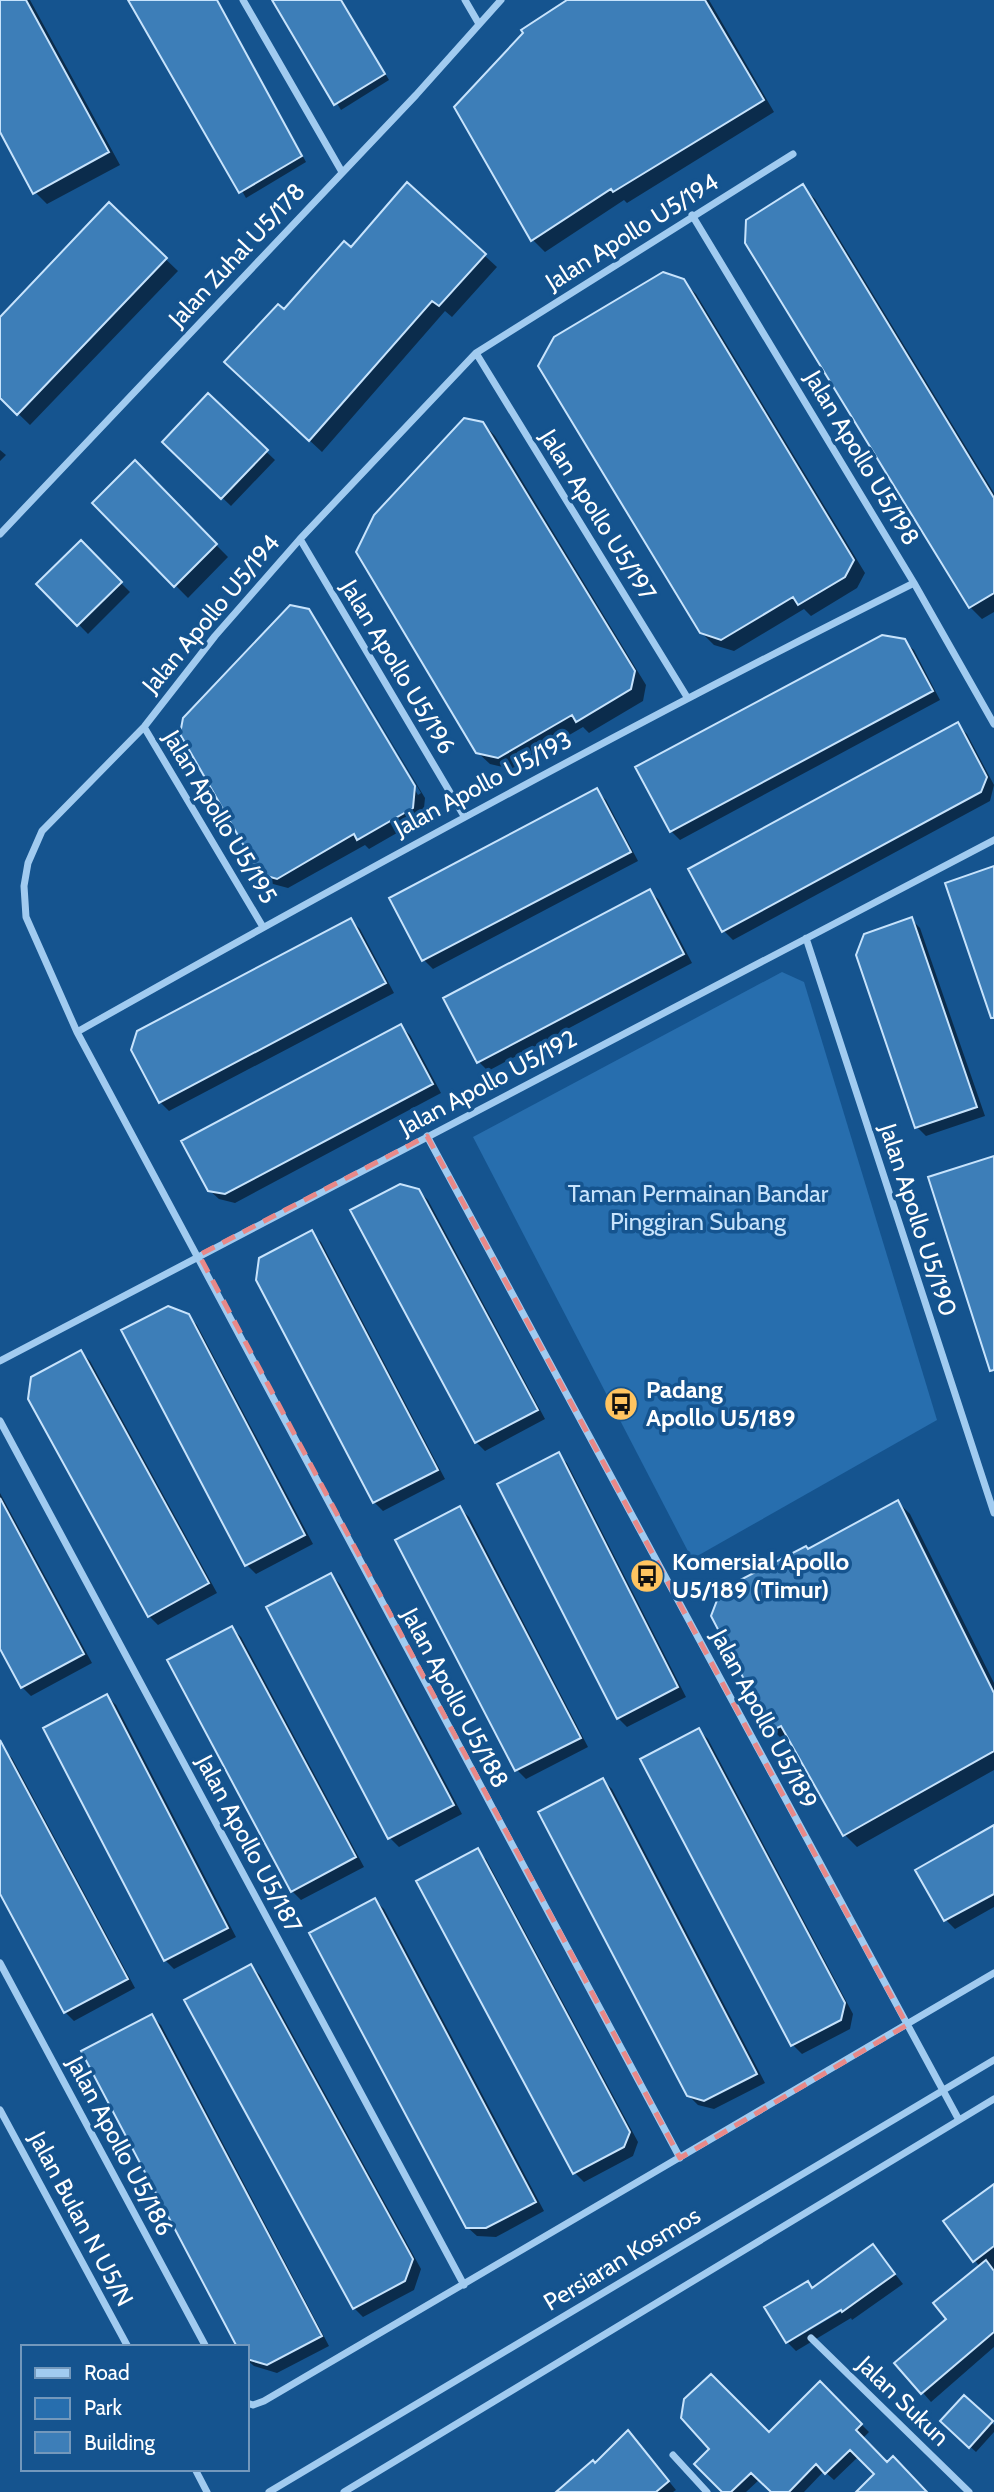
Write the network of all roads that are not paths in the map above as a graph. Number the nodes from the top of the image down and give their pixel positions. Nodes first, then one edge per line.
1 (243, 0) edge
2 (465, 0) edge
3 (500, 0) edge
4 (478, 24) junction
5 (793, 154) dead end
6 (342, 172) junction
7 (692, 215) junction
8 (476, 353) junction
9 (0, 534) edge
10 (300, 539) junction
11 (915, 583) junction
12 (687, 697) junction
13 (994, 724) edge
14 (144, 727) junction
15 (464, 816) junction
16 (994, 840) edge
17 (263, 927) junction
18 (806, 938) junction
19 (77, 1032) junction
20 (426, 1136) junction
21 (199, 1255) junction
22 (0, 1361) edge
23 (0, 1421) edge
24 (994, 1513) edge
25 (0, 1964) edge
26 (994, 1973) edge
27 (907, 2025) junction
28 (994, 2060) edge
29 (943, 2090) junction
30 (994, 2099) edge
31 (0, 2110) edge
32 (958, 2120) junction
33 (680, 2158) junction
34 (464, 2285) junction
35 (811, 2338) dead end
36 (127, 2345) edge
37 (205, 2345) edge
38 (248, 2403) edge
39 (673, 2455) dead end
40 (196, 2471) edge
41 (207, 2492) edge
42 (269, 2492) edge
43 (344, 2492) edge
44 (707, 2492) edge
45 (969, 2492) edge

1 - 6 street
2 - 4 street
3 - 4 street, Jalan Zuhal U5/178
4 - 6 street, Jalan Zuhal U5/178
5 - 7 street, Jalan Apollo U5/194
6 - 9 street, Jalan Zuhal U5/178
7 - 8 street, Jalan Apollo U5/194
7 - 11 street, Jalan Apollo U5/198
8 - 10 street, Jalan Apollo U5/194
8 - 12 street, Jalan Apollo U5/197
10 - 14 street, Jalan Apollo U5/194
10 - 15 street, Jalan Apollo U5/196
11 - 12 street, Jalan Apollo U5/193
11 - 13 street, Jalan Apollo U5/198
12 - 15 street, Jalan Apollo U5/193
14 - 17 street, Jalan Apollo U5/195
14 - 19 street, Jalan Apollo U5/194
15 - 17 street, Jalan Apollo U5/193
16 - 18 street, Jalan Apollo U5/192
17 - 19 street, Jalan Apollo U5/193
18 - 20 street, Jalan Apollo U5/192
18 - 24 street, Jalan Apollo U5/190
19 - 21 street, Jalan Apollo U5/194
20 - 21 street, Jalan Apollo U5/192
20 - 27 street, Jalan Apollo U5/189
21 - 22 street, Jalan Apollo U5/192
21 - 33 street, Jalan Apollo U5/188
23 - 34 street, Jalan Apollo U5/187
25 - 37 street, Jalan Apollo U5/186
26 - 27 street
27 - 29 street, Jalan Apollo U5/189
27 - 33 street
28 - 29 street, Persiaran Kosmos
29 - 32 street, Jalan Apollo U5/189
29 - 42 street, Persiaran Kosmos
30 - 32 street
31 - 36 street, Jalan Bulan N U5/N
32 - 43 street
33 - 34 street
34 - 38 street
35 - 45 street, Jalan Sukun
39 - 44 street
40 - 41 street

